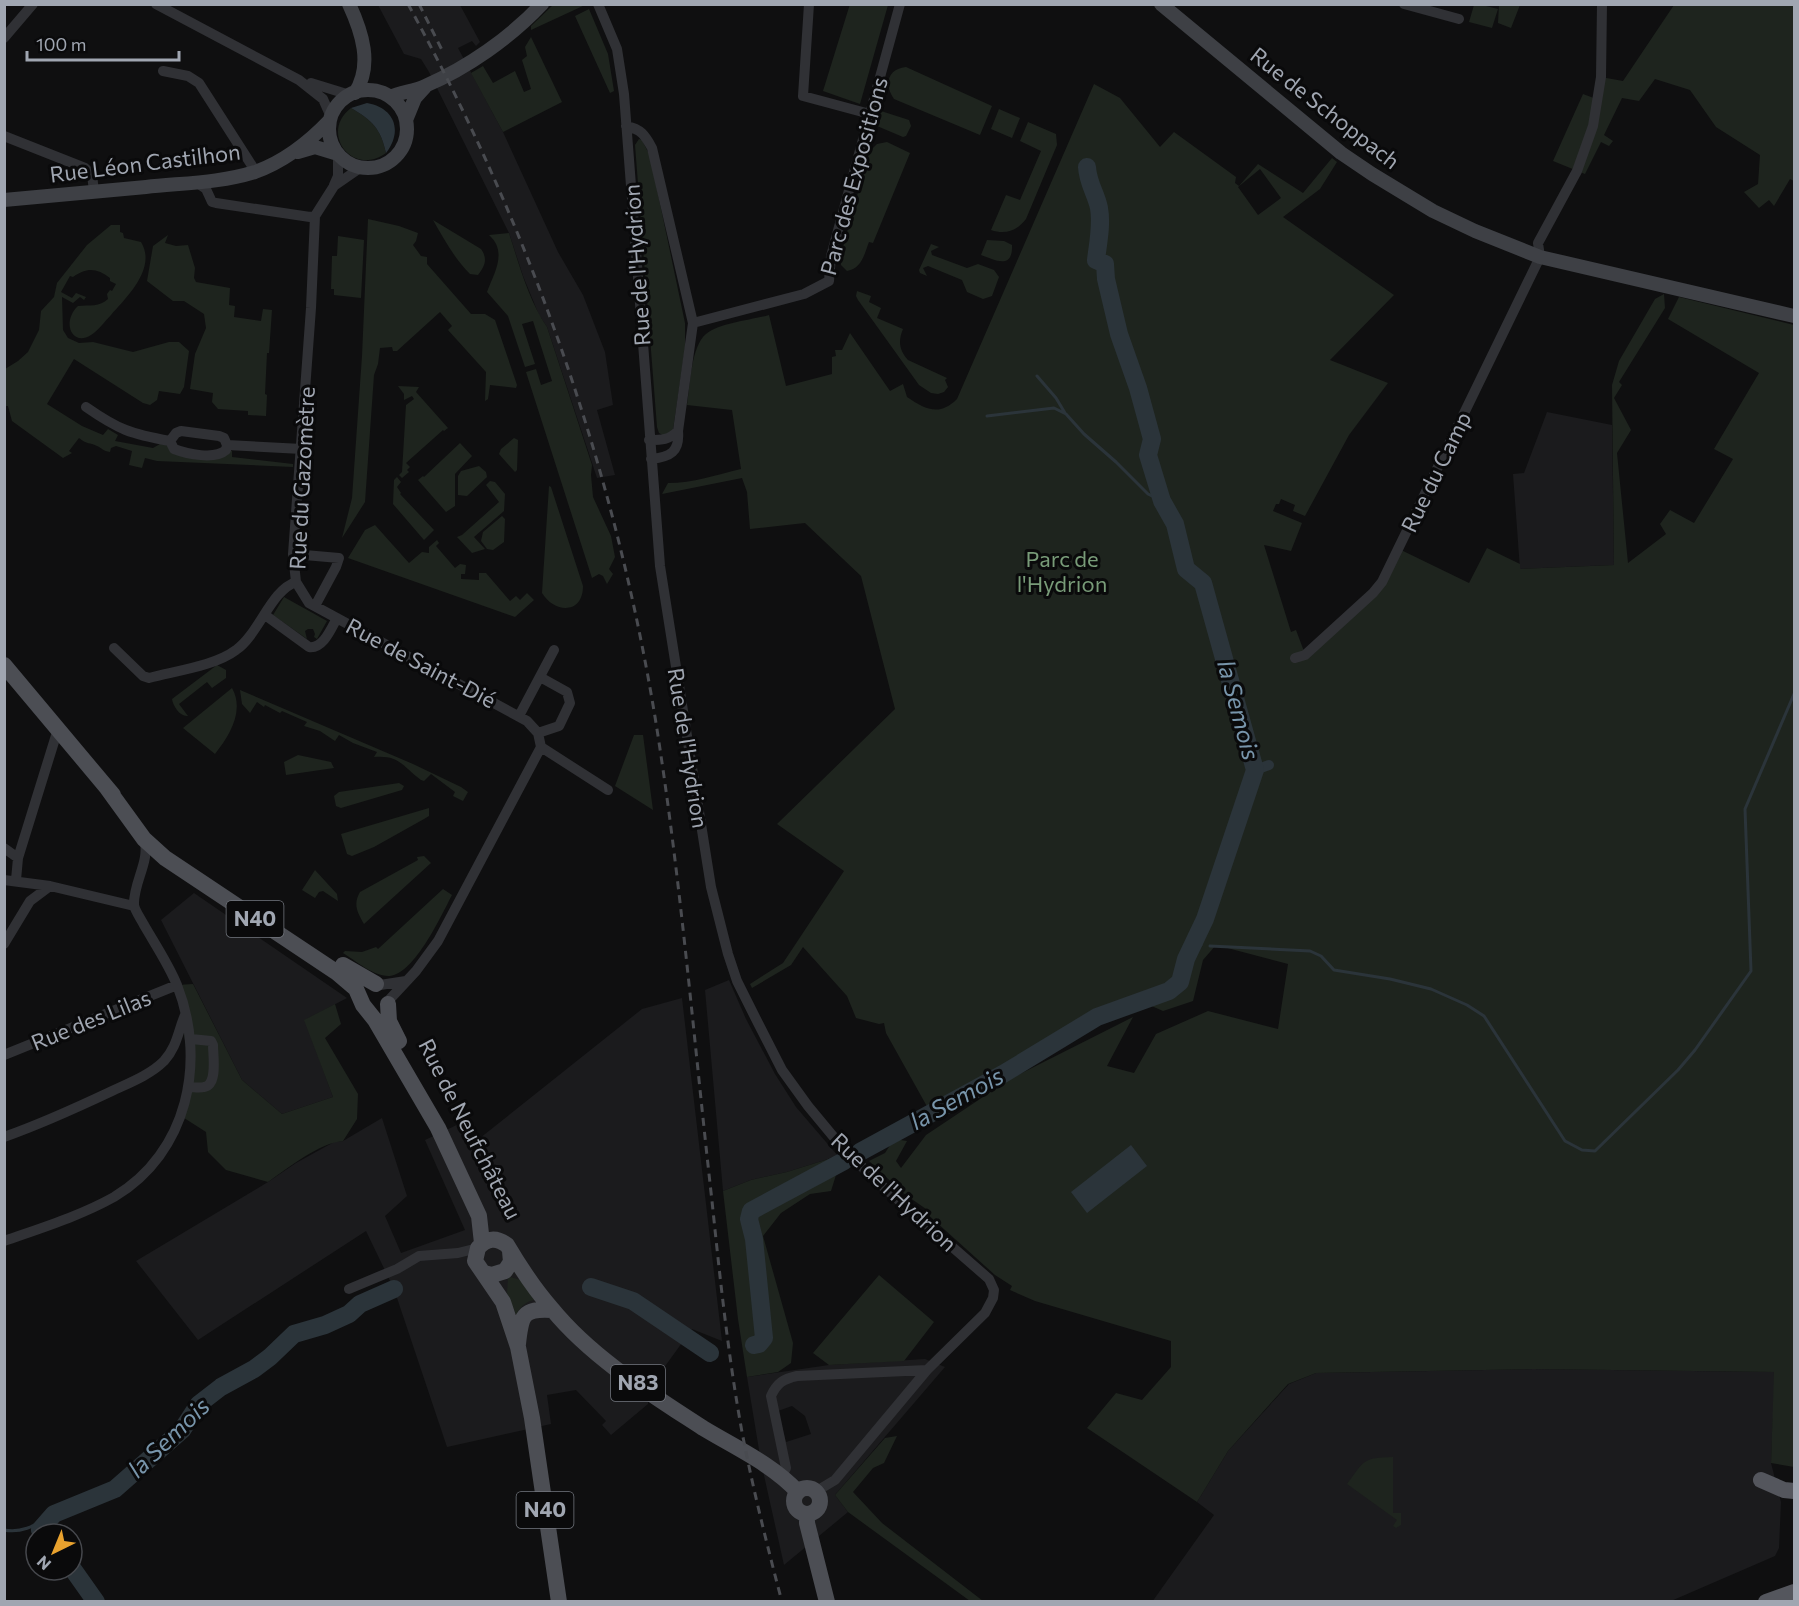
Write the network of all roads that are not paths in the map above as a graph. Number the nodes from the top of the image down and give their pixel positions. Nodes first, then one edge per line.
1 (33, 4) edge
2 (156, 4) edge
3 (350, 4) edge
4 (355, 4) edge
5 (527, 4) edge
6 (542, 4) edge
7 (598, 4) edge
8 (809, 4) edge
9 (900, 4) edge
10 (1161, 4) edge
11 (1404, 4) edge
12 (1602, 4) edge
13 (1459, 19) dead end
14 (510, 33) junction
15 (4, 38) edge
16 (163, 71) dead end
17 (299, 80) junction
18 (425, 87) junction
19 (352, 94) junction
20 (384, 94) junction
21 (870, 114) junction
22 (331, 118) junction
23 (406, 120) junction
24 (626, 126) junction
25 (4, 136) edge
26 (338, 154) junction
27 (287, 156) junction
28 (360, 168) junction
29 (256, 171) junction
30 (196, 182) junction
31 (334, 186) junction
32 (94, 191) junction
33 (4, 200) edge
34 (315, 216) junction
35 (1540, 257) junction
36 (1794, 316) edge
37 (693, 323) junction
38 (86, 407) dead end
39 (678, 431) junction
40 (649, 440) junction
41 (170, 441) junction
42 (227, 446) junction
43 (302, 449) junction
44 (651, 459) junction
45 (293, 554) junction
46 (297, 582) junction
47 (315, 606) junction
48 (266, 615) junction
49 (337, 618) junction
50 (114, 648) dead end
51 (554, 650) dead end
52 (1295, 658) dead end
53 (4, 665) edge
54 (540, 677) junction
55 (519, 716) junction
56 (58, 729) junction
57 (538, 734) junction
58 (541, 747) junction
59 (608, 790) dead end
60 (4, 848) edge
61 (154, 849) junction
62 (18, 858) junction
63 (10, 880) edge
64 (50, 886) junction
65 (134, 906) junction
66 (4, 923) edge
67 (16, 924) junction
68 (4, 944) edge
69 (406, 981) junction
70 (378, 984) junction
71 (177, 985) junction
72 (389, 1002) junction
73 (364, 1004) junction
74 (185, 1015) junction
75 (191, 1039) junction
76 (4, 1055) edge
77 (189, 1087) junction
78 (4, 1137) edge
79 (4, 1241) edge
80 (480, 1245) junction
81 (506, 1246) junction
82 (436, 1254) junction
83 (481, 1270) junction
84 (505, 1272) junction
85 (532, 1283) junction
86 (349, 1289) dead end
87 (503, 1302) junction
88 (552, 1310) junction
89 (518, 1347) junction
90 (927, 1370) junction
91 (782, 1476) junction
92 (1794, 1484) edge
93 (1794, 1491) edge
94 (807, 1492) junction
95 (1794, 1592) edge
96 (559, 1602) edge
97 (827, 1602) edge
98 (1766, 1602) edge

1 - 15 street
2 - 17 street
3 - 19 main road
4 - 20 main road
5 - 14 main road
6 - 14 main road
7 - 24 street, Rue de l'Hydrion
8 - 21 street
9 - 21 street, Parc des Expositions
10 - 35 main road, Rue de Schoppach
11 - 13 street
12 - 35 street, Rue du Camp
14 - 18 main road
16 - 29 street
17 - 19 street
17 - 22 street
18 - 20 main road
18 - 23 main road
19 - 20 main road
19 - 22 main road
20 - 23 main road
21 - 37 street, Parc des Expositions
22 - 26 main road
22 - 27 main road, Rue Léon Castilhon
23 - 28 main road
24 - 37 street
24 - 40 street, Rue de l'Hydrion
25 - 32 street
26 - 27 main road, Rue Léon Castilhon
26 - 28 main road
26 - 31 street, Rue du Gazomètre
27 - 29 main road, Rue Léon Castilhon
28 - 31 street, Rue du Gazomètre
29 - 30 main road, Rue Léon Castilhon
30 - 32 main road, Rue Léon Castilhon
30 - 34 street
31 - 34 street, Rue du Gazomètre
32 - 33 main road, Rue Léon Castilhon
34 - 43 street, Rue du Gazomètre
35 - 36 main road, Rue de Schoppach
35 - 52 street, Rue du Camp
37 - 39 street
38 - 41 street
39 - 40 street
39 - 44 street
40 - 44 street, Rue de l'Hydrion
41 - 42 street
41 - 42 street
42 - 43 street
43 - 45 street, Rue du Gazomètre
44 - 90 street, Rue de l'Hydrion
45 - 46 street, Rue du Gazomètre
45 - 47 street
46 - 47 street, Rue de Saint-Dié
46 - 48 street, Rue du Gazomètre
47 - 49 street, Rue de Saint-Dié
48 - 49 street
48 - 50 street, Rue du Gazomètre
49 - 55 street, Rue de Saint-Dié
51 - 54 street
53 - 56 main road, Rue de Neufchâteau / N40
54 - 55 street
54 - 57 street
55 - 57 street, Rue de Saint-Dié
56 - 61 main road, Rue de Neufchâteau / N40
56 - 62 street
57 - 58 street
58 - 59 street
58 - 69 street
60 - 62 street
61 - 65 street
61 - 70 main road, Rue de Neufchâteau / N40
61 - 73 main road, Rue de Neufchâteau / N40
62 - 63 street
63 - 64 street
64 - 65 street
64 - 67 street
65 - 71 street
66 - 67 street
67 - 68 street
69 - 70 street
69 - 72 street
70 - 72 main road
70 - 73 main road
71 - 74 street
71 - 76 street, Rue des Lilas
72 - 73 main road
72 - 81 main road, Rue de Neufchâteau
73 - 80 main road, Rue de Neufchâteau / N40
74 - 75 street
74 - 78 street
75 - 77 street
75 - 77 street
77 - 79 street
80 - 81 main road
80 - 82 street
80 - 83 main road, N40
81 - 84 main road, N40
81 - 85 main road, N83
82 - 83 street
82 - 86 street
83 - 84 main road
83 - 87 main road, N40
84 - 85 main road, N83
84 - 87 main road, N40
85 - 88 main road, N83
87 - 89 main road, N40
88 - 89 main road
88 - 91 main road, N83
89 - 96 main road, N40
90 - 91 street
90 - 94 street, Rue de l'Hydrion
91 - 94 main road, N83
92 - 93 highway
94 - 97 main road, N83
95 - 98 highway

